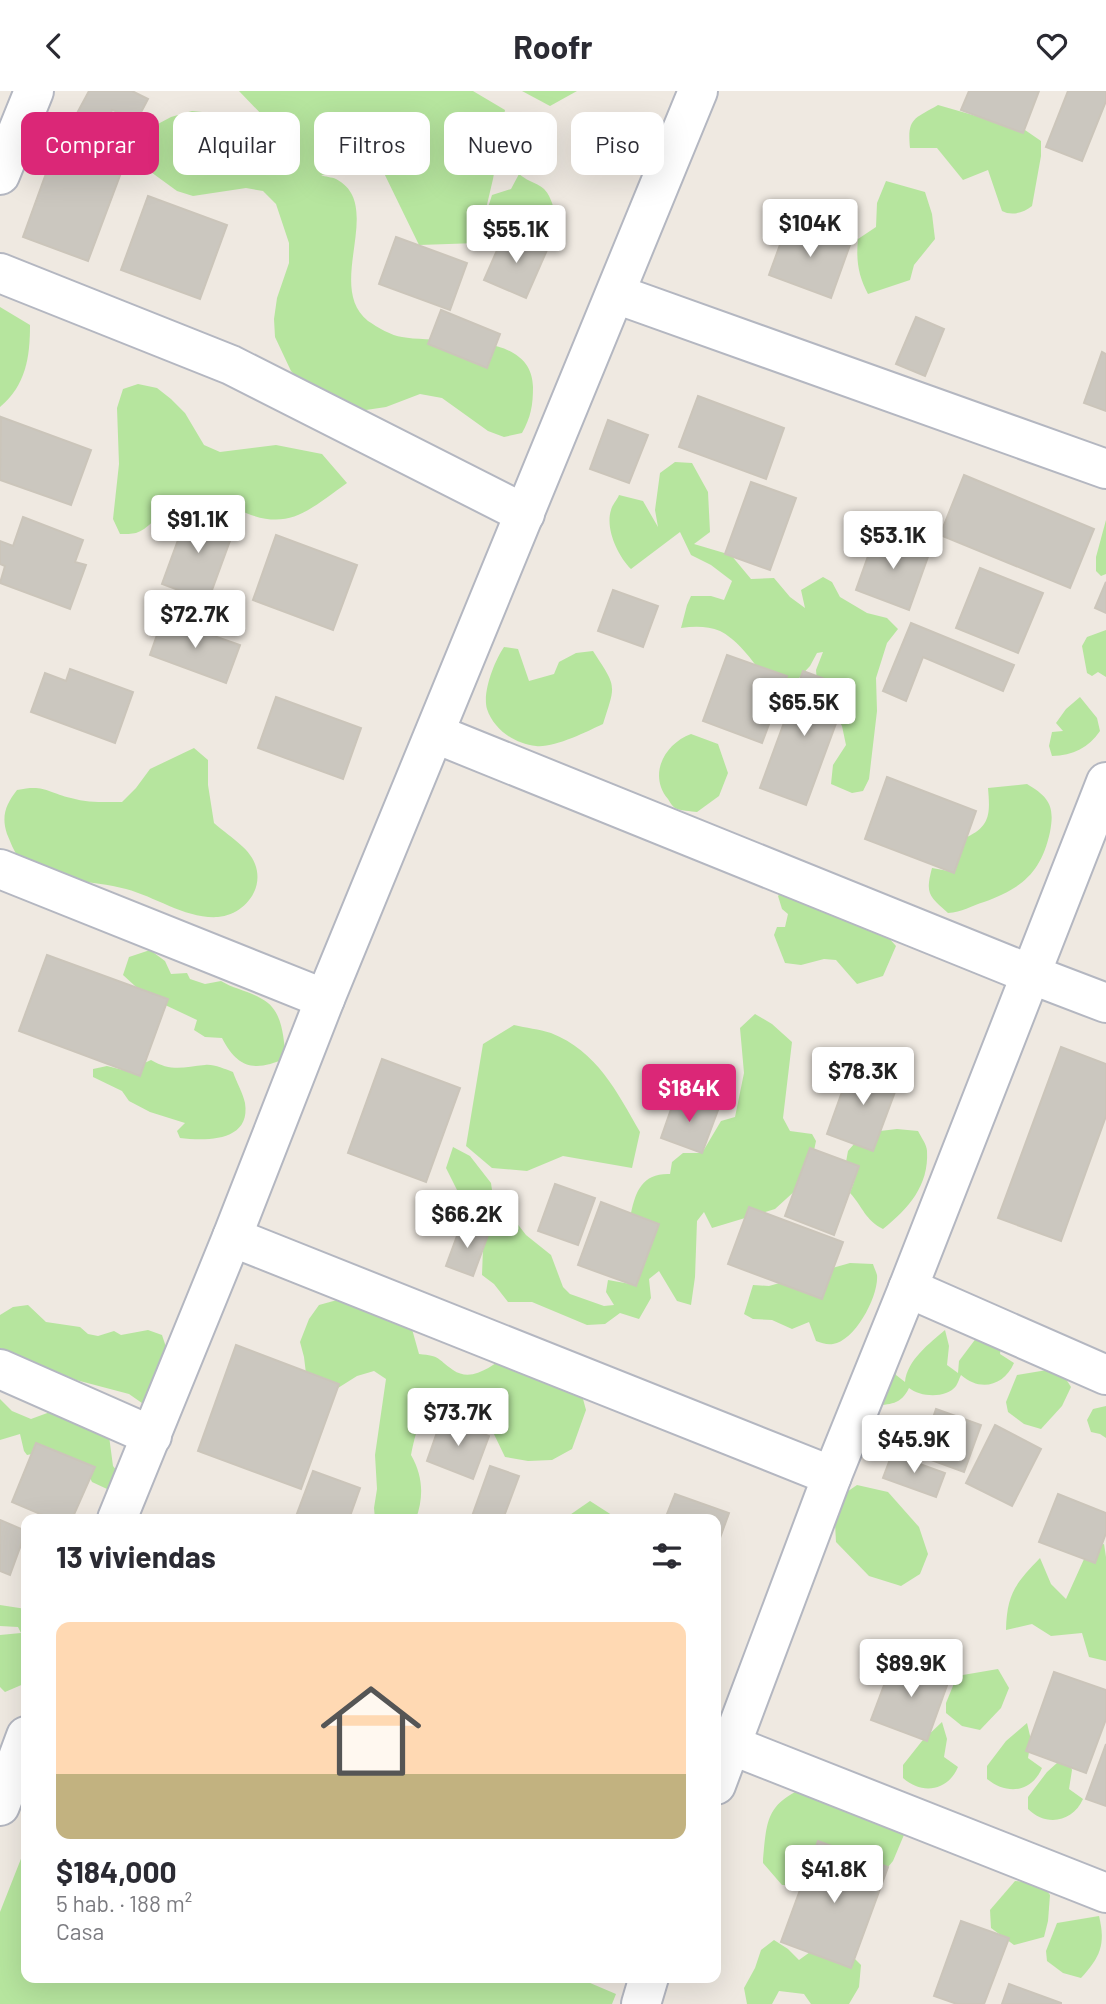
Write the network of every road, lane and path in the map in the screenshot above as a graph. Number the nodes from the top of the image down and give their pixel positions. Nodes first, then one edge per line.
1 (34, 91) edge
2 (698, 91) edge
3 (0, 175) edge
4 (0, 273) edge
5 (616, 295) junction
6 (1106, 469) edge
7 (525, 514) junction
8 (436, 734) junction
9 (1106, 782) edge
10 (0, 869) edge
11 (1030, 974) junction
12 (325, 999) junction
13 (1106, 1003) edge
14 (232, 1237) junction
15 (908, 1289) junction
16 (0, 1369) edge
17 (1106, 1375) edge
18 (152, 1436) junction
19 (832, 1476) junction
20 (119, 1514) edge
21 (731, 1745) junction
22 (21, 1749) edge
23 (721, 1772) edge
24 (0, 1806) edge
25 (1106, 1893) edge

1 - 3 street
2 - 5 street
4 - 7 street
5 - 6 street
5 - 7 street
7 - 8 street
8 - 11 street
8 - 12 street
9 - 11 street
10 - 12 street
11 - 13 street
11 - 15 street
12 - 14 street
14 - 18 street
14 - 19 street
15 - 17 street
15 - 19 street
16 - 18 street
18 - 20 street
19 - 21 street
21 - 23 street
21 - 25 street
22 - 24 street

